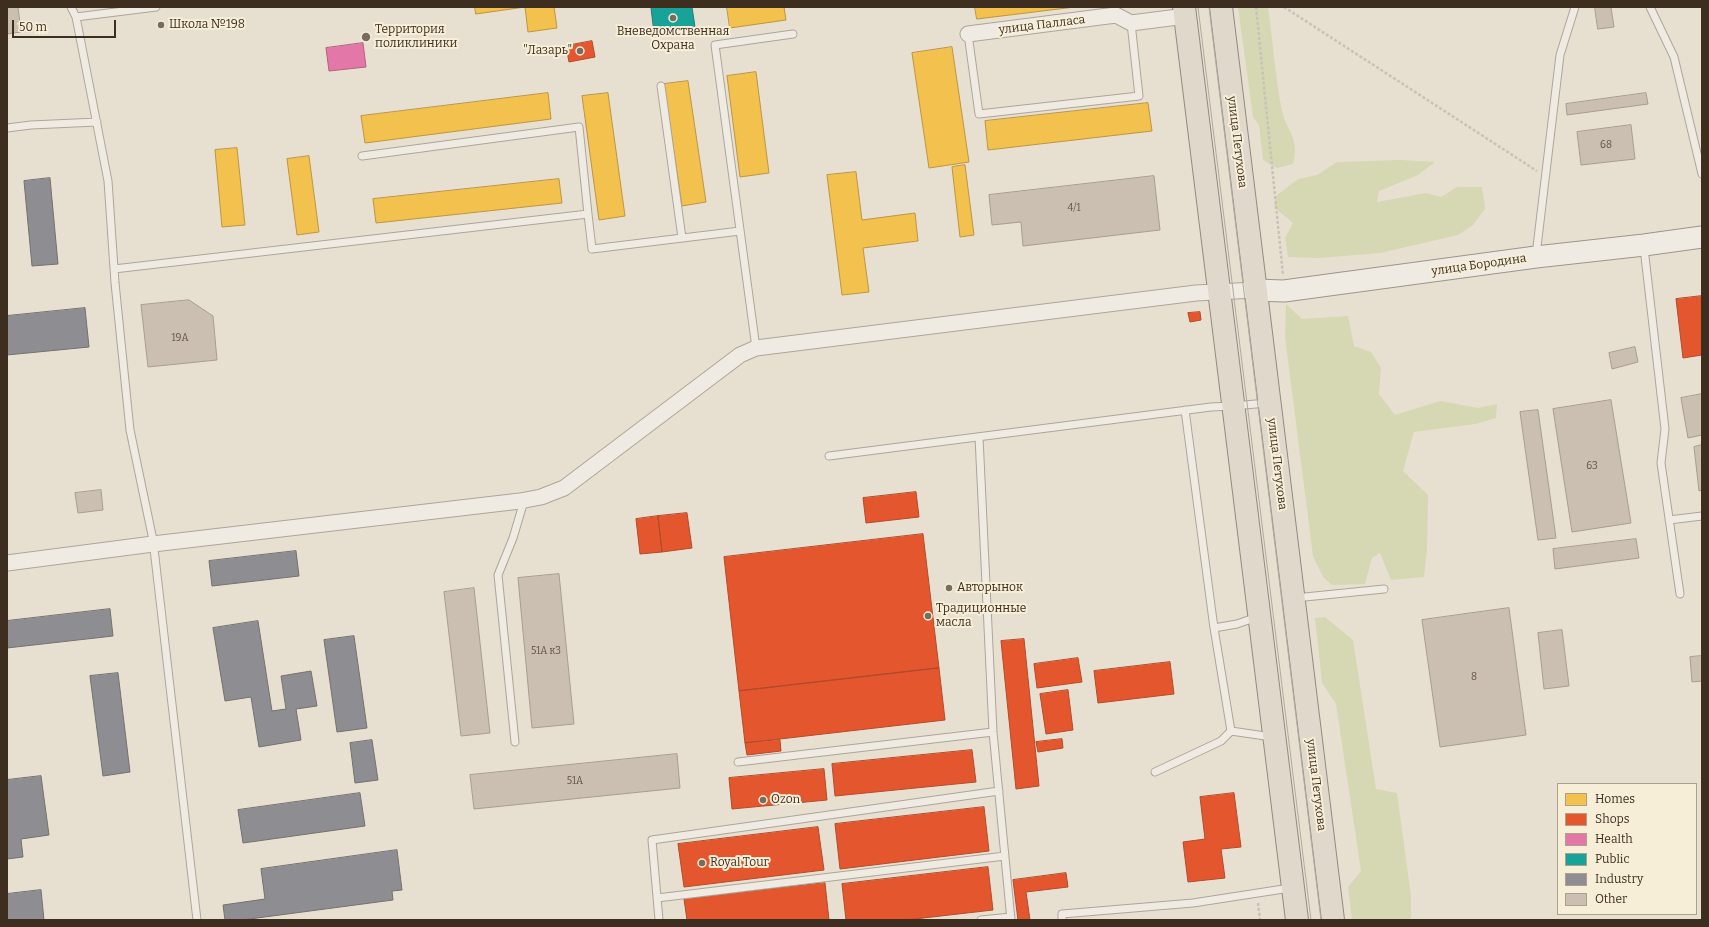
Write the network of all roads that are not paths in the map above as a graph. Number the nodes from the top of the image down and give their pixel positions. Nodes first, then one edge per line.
1 (71, 7) edge
2 (156, 7) edge
3 (1221, 7) edge
4 (1575, 7) edge
5 (1650, 7) edge
6 (1185, 11) edge
7 (76, 16) junction
8 (1131, 23) junction
9 (793, 34) dead end
10 (968, 34) joint
11 (661, 86) dead end
12 (97, 122) junction
13 (7, 128) edge
14 (362, 156) dead end
15 (1702, 174) edge
16 (588, 214) junction
17 (740, 230) junction
18 (1702, 237) edge
19 (682, 238) junction
20 (1644, 246) junction
21 (1536, 257) junction
22 (114, 270) junction
23 (1255, 290) junction
24 (1220, 292) junction
25 (756, 348) junction
26 (1269, 402) junction
27 (1234, 406) junction
28 (1185, 410) junction
29 (980, 437) junction
30 (829, 456) dead end
31 (524, 501) junction
32 (1702, 516) edge
33 (1669, 520) junction
34 (153, 544) junction
35 (7, 563) edge
36 (1384, 589) dead end
37 (1680, 594) dead end
38 (1293, 598) junction
39 (1259, 616) junction
40 (1214, 628) junction
41 (993, 732) junction
42 (1230, 732) junction
43 (1274, 738) junction
44 (515, 742) dead end
45 (738, 762) dead end
46 (1155, 772) dead end
47 (999, 791) junction
48 (1005, 856) junction
49 (1293, 887) junction
50 (657, 898) junction
51 (1011, 918) edge
52 (197, 920) edge
53 (658, 920) edge
54 (981, 920) edge
55 (1062, 920) edge
56 (1297, 920) edge
57 (1333, 920) edge

1 - 7 lane
2 - 7 lane
3 - 23 highway, улица Петухова
4 - 21 lane
5 - 15 lane
6 - 8 street
6 - 24 highway
7 - 12 lane
8 - 10 street, улица Палласа
8 - 10 lane
9 - 17 lane
11 - 19 lane
12 - 13 lane
12 - 22 lane
14 - 16 lane
16 - 19 lane
16 - 22 lane
17 - 19 lane
17 - 25 lane
18 - 20 main road, улица Бородина
20 - 21 main road, улица Бородина
20 - 33 lane
21 - 23 main road, улица Бородина
22 - 34 lane
23 - 24 street
23 - 26 highway, улица Петухова
24 - 25 street
24 - 27 highway
25 - 31 street
26 - 27 lane
26 - 38 highway, улица Петухова
27 - 28 lane
27 - 39 highway
28 - 29 lane
28 - 40 lane
29 - 30 lane
29 - 41 lane
31 - 34 street
31 - 44 lane
32 - 33 lane
33 - 37 lane
34 - 35 street
34 - 52 lane
36 - 38 lane
38 - 57 highway, улица Петухова
39 - 40 lane
39 - 43 highway
40 - 42 lane
41 - 45 lane
41 - 47 lane
42 - 43 lane
42 - 46 lane
43 - 49 highway
47 - 48 lane
47 - 50 lane
48 - 50 lane
48 - 51 lane
49 - 55 lane
49 - 56 highway
50 - 53 lane
51 - 54 lane

